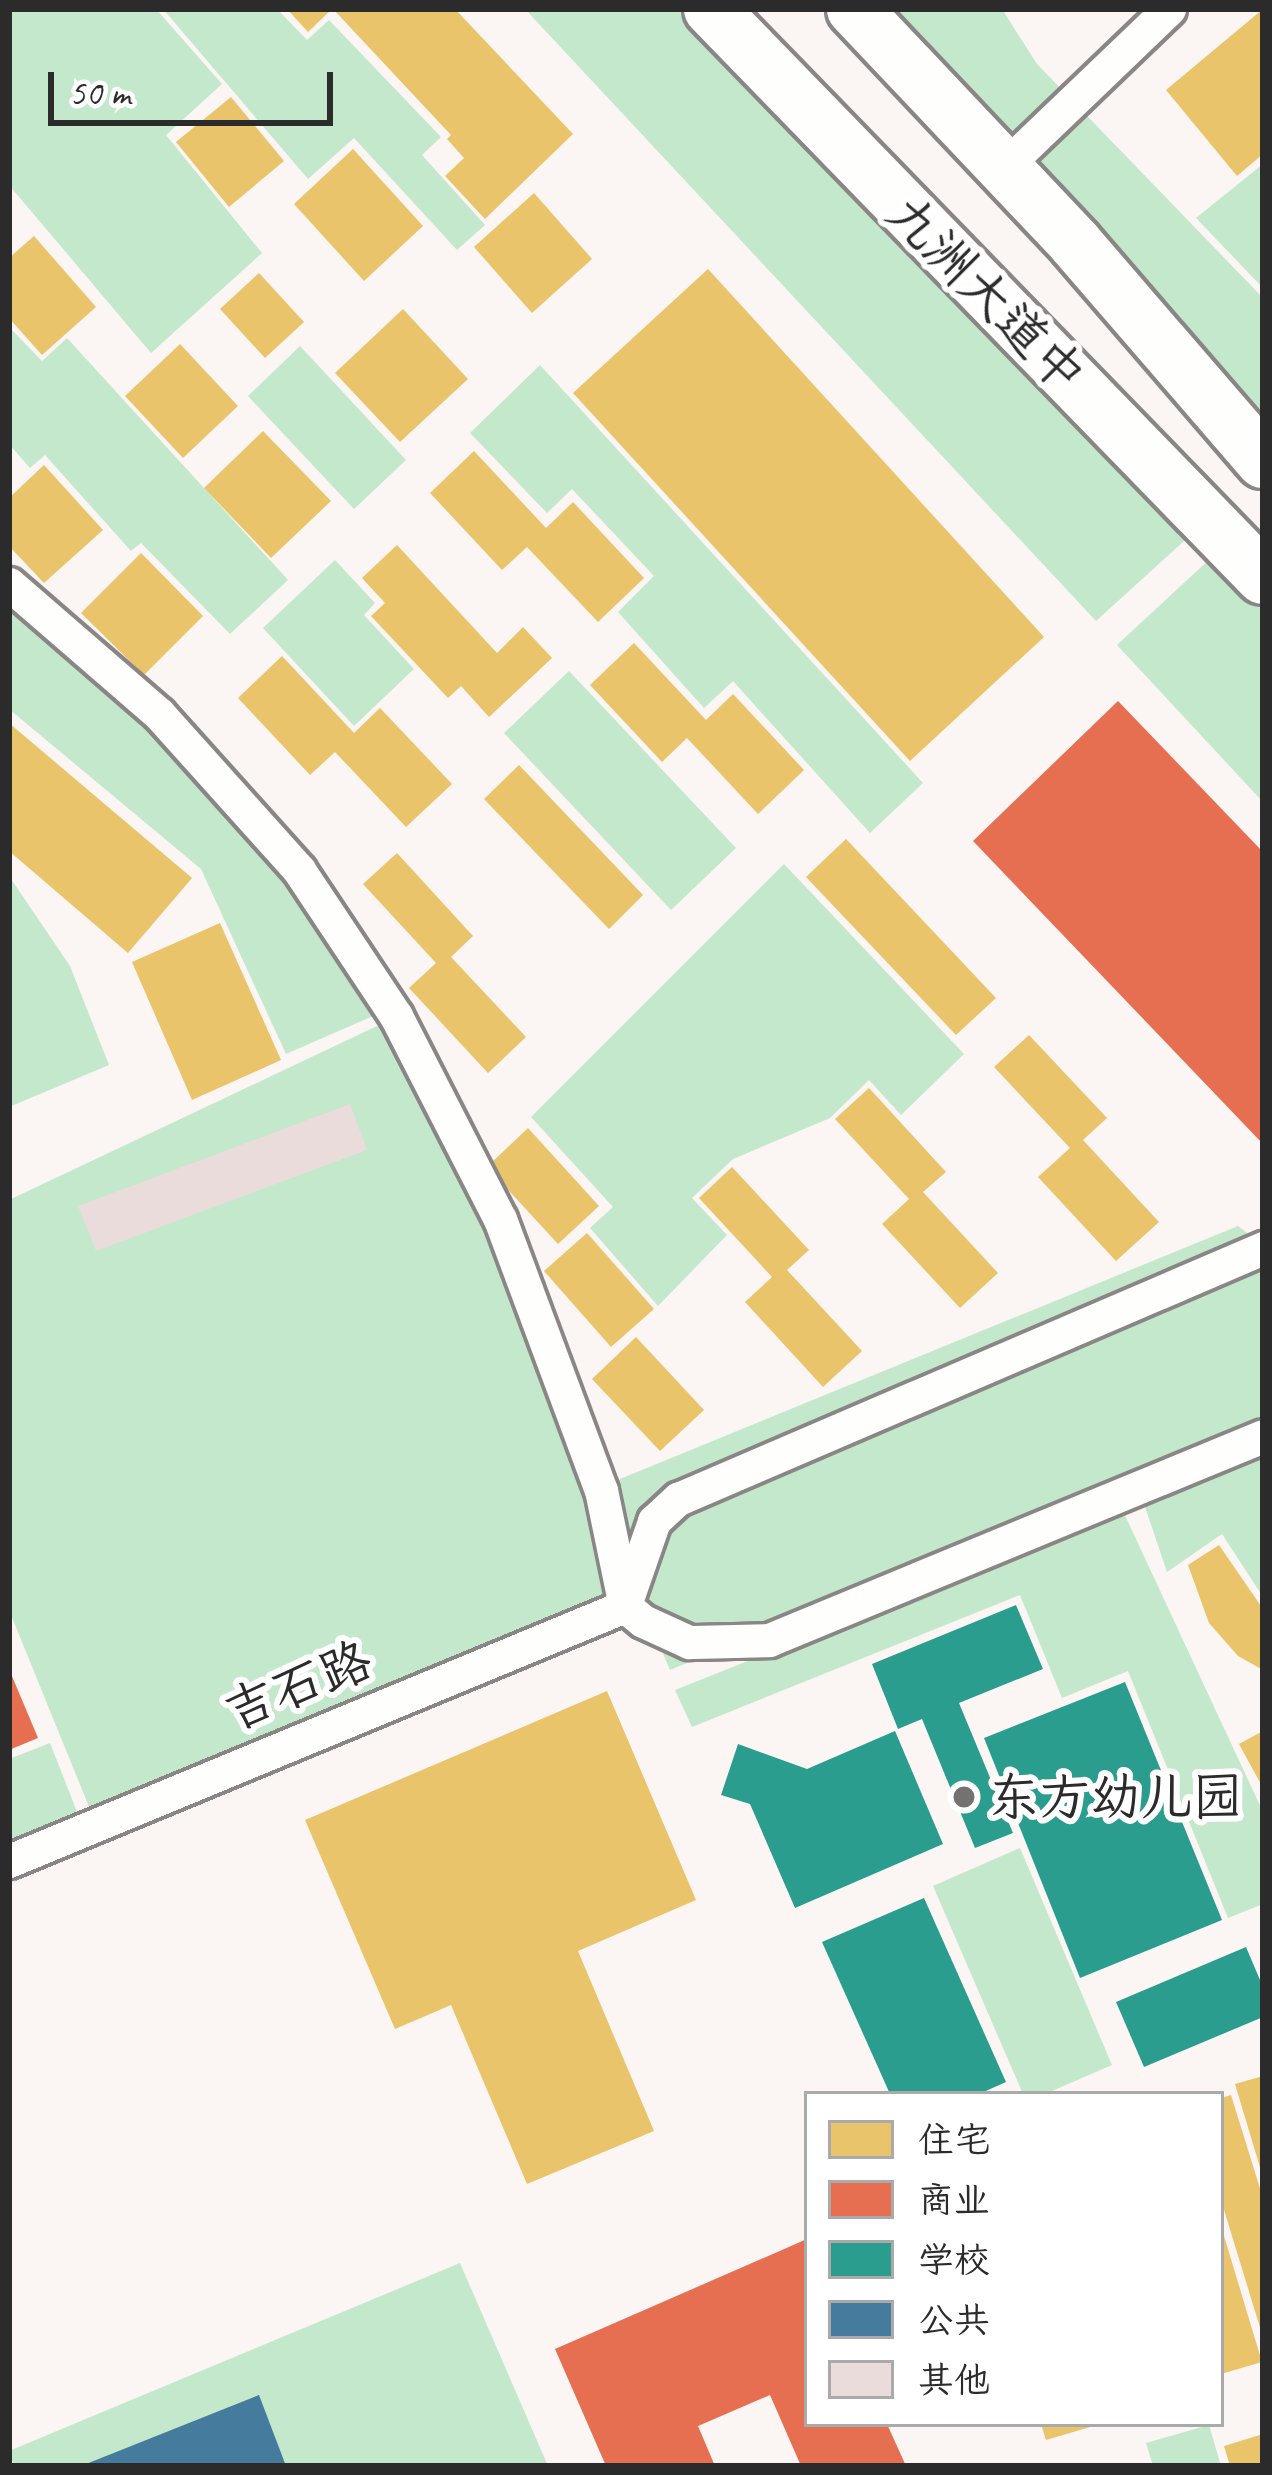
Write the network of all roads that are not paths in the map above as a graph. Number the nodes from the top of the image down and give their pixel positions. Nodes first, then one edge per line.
1 (712, 9) edge
2 (854, 9) edge
3 (1169, 9) edge
4 (1003, 168) junction
5 (1263, 461) edge
6 (1263, 577) edge
7 (9, 584) edge
8 (1263, 1248) edge
9 (1263, 1436) edge
10 (625, 1606) junction
11 (9, 1861) edge

1 - 6 main road, 九洲大道中
2 - 4 main road, 九洲大道中
3 - 4 street
4 - 5 main road, 九洲大道中
7 - 10 street
8 - 10 street
9 - 10 street
10 - 11 street, 吉石路

